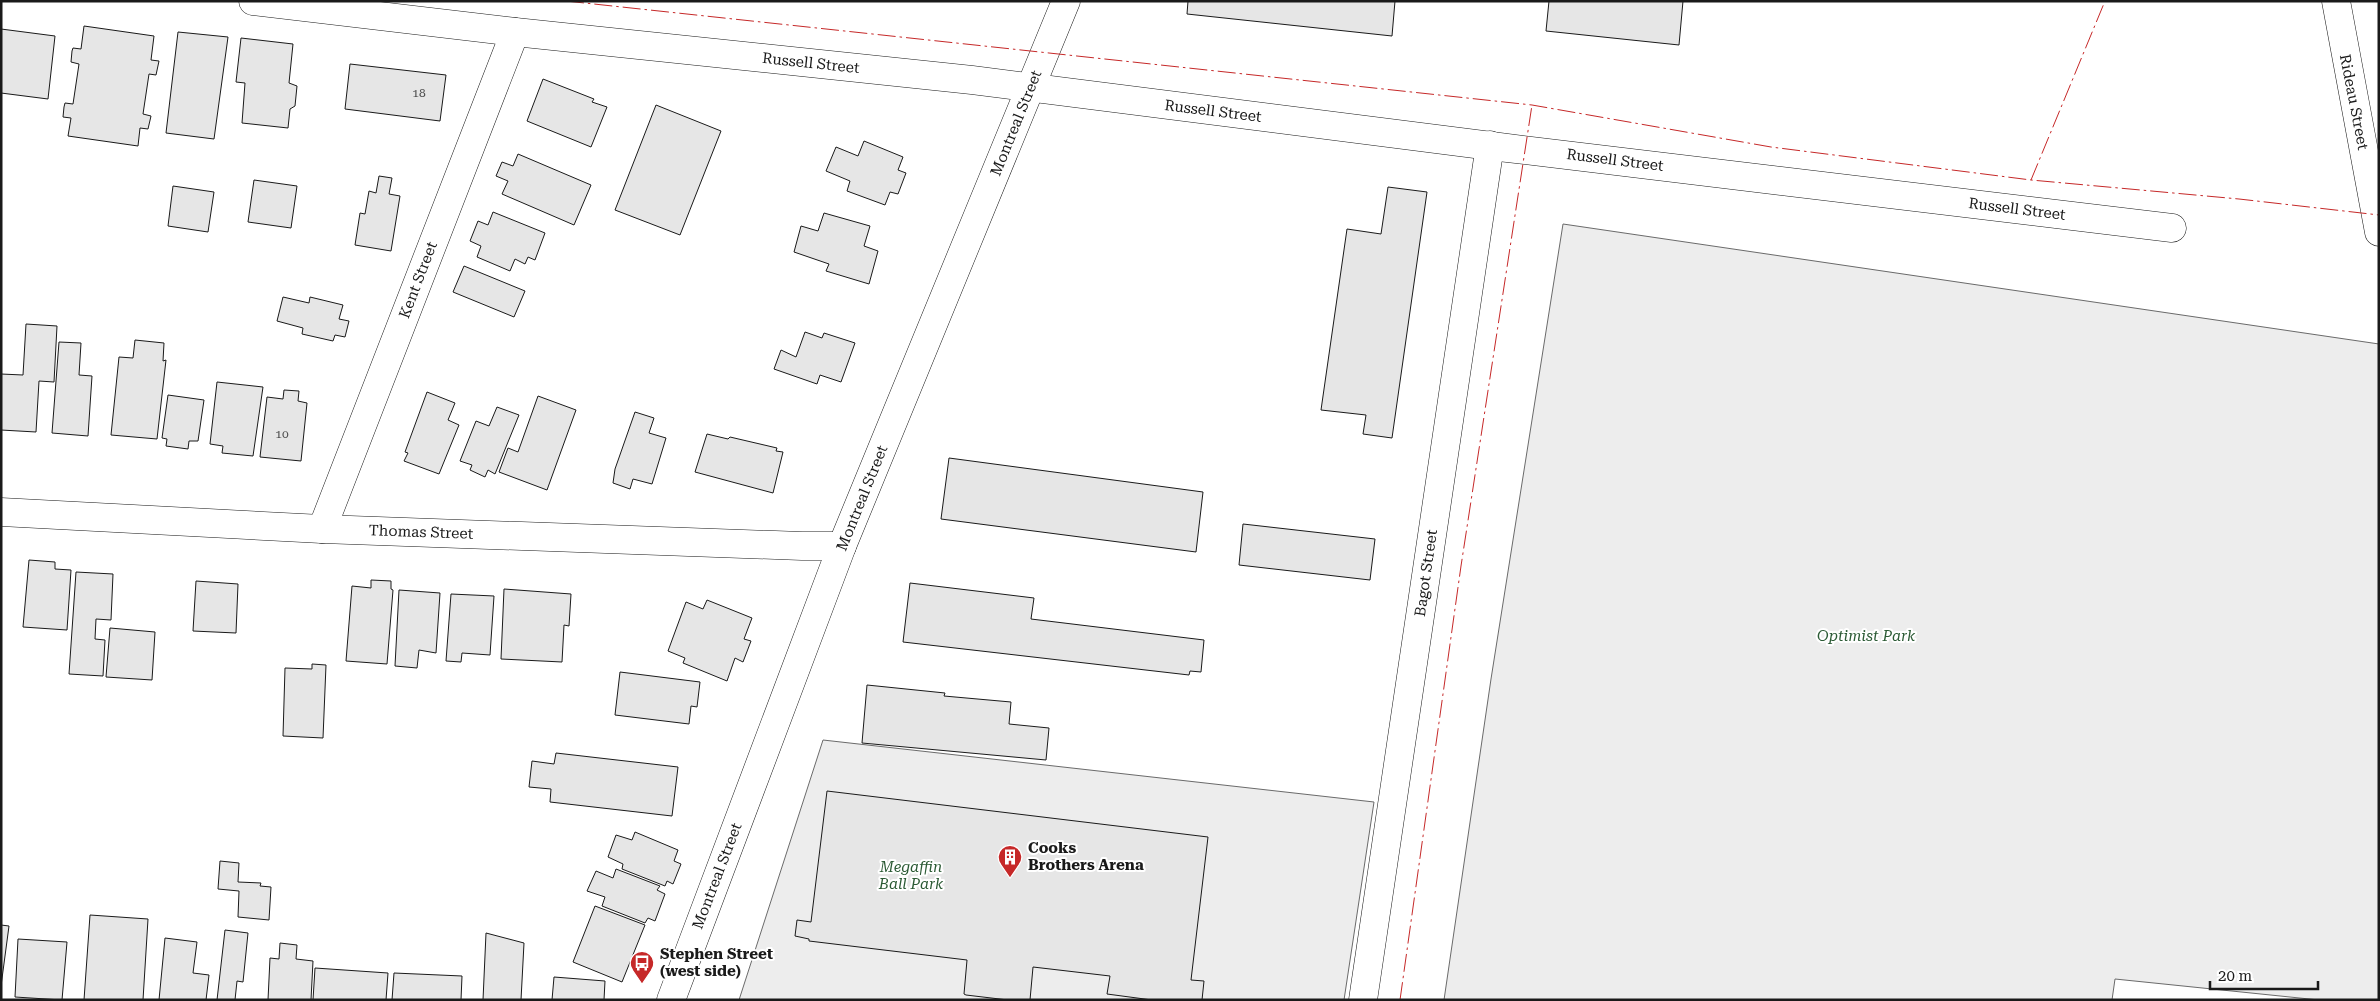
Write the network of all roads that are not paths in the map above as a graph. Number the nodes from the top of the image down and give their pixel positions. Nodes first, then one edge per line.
1 (252, 1) edge
2 (1066, 1) edge
3 (2336, 1) edge
4 (515, 32) junction
5 (1030, 88) junction
6 (1490, 145) junction
7 (2172, 228) dead end
8 (2379, 232) edge
9 (1, 512) edge
10 (322, 529) junction
11 (842, 546) junction
12 (671, 1000) edge
13 (1362, 1000) edge

1 - 4 street, Russell Street
2 - 5 street, Montreal Street
3 - 8 street, Rideau Street
4 - 5 street, Russell Street
4 - 10 street, Kent Street
5 - 6 street, Russell Street
5 - 11 street, Montreal Street
6 - 7 street, Russell Street
6 - 13 street, Bagot Street
9 - 10 street, Thomas Street
10 - 11 street, Thomas Street
11 - 12 street, Montreal Street

